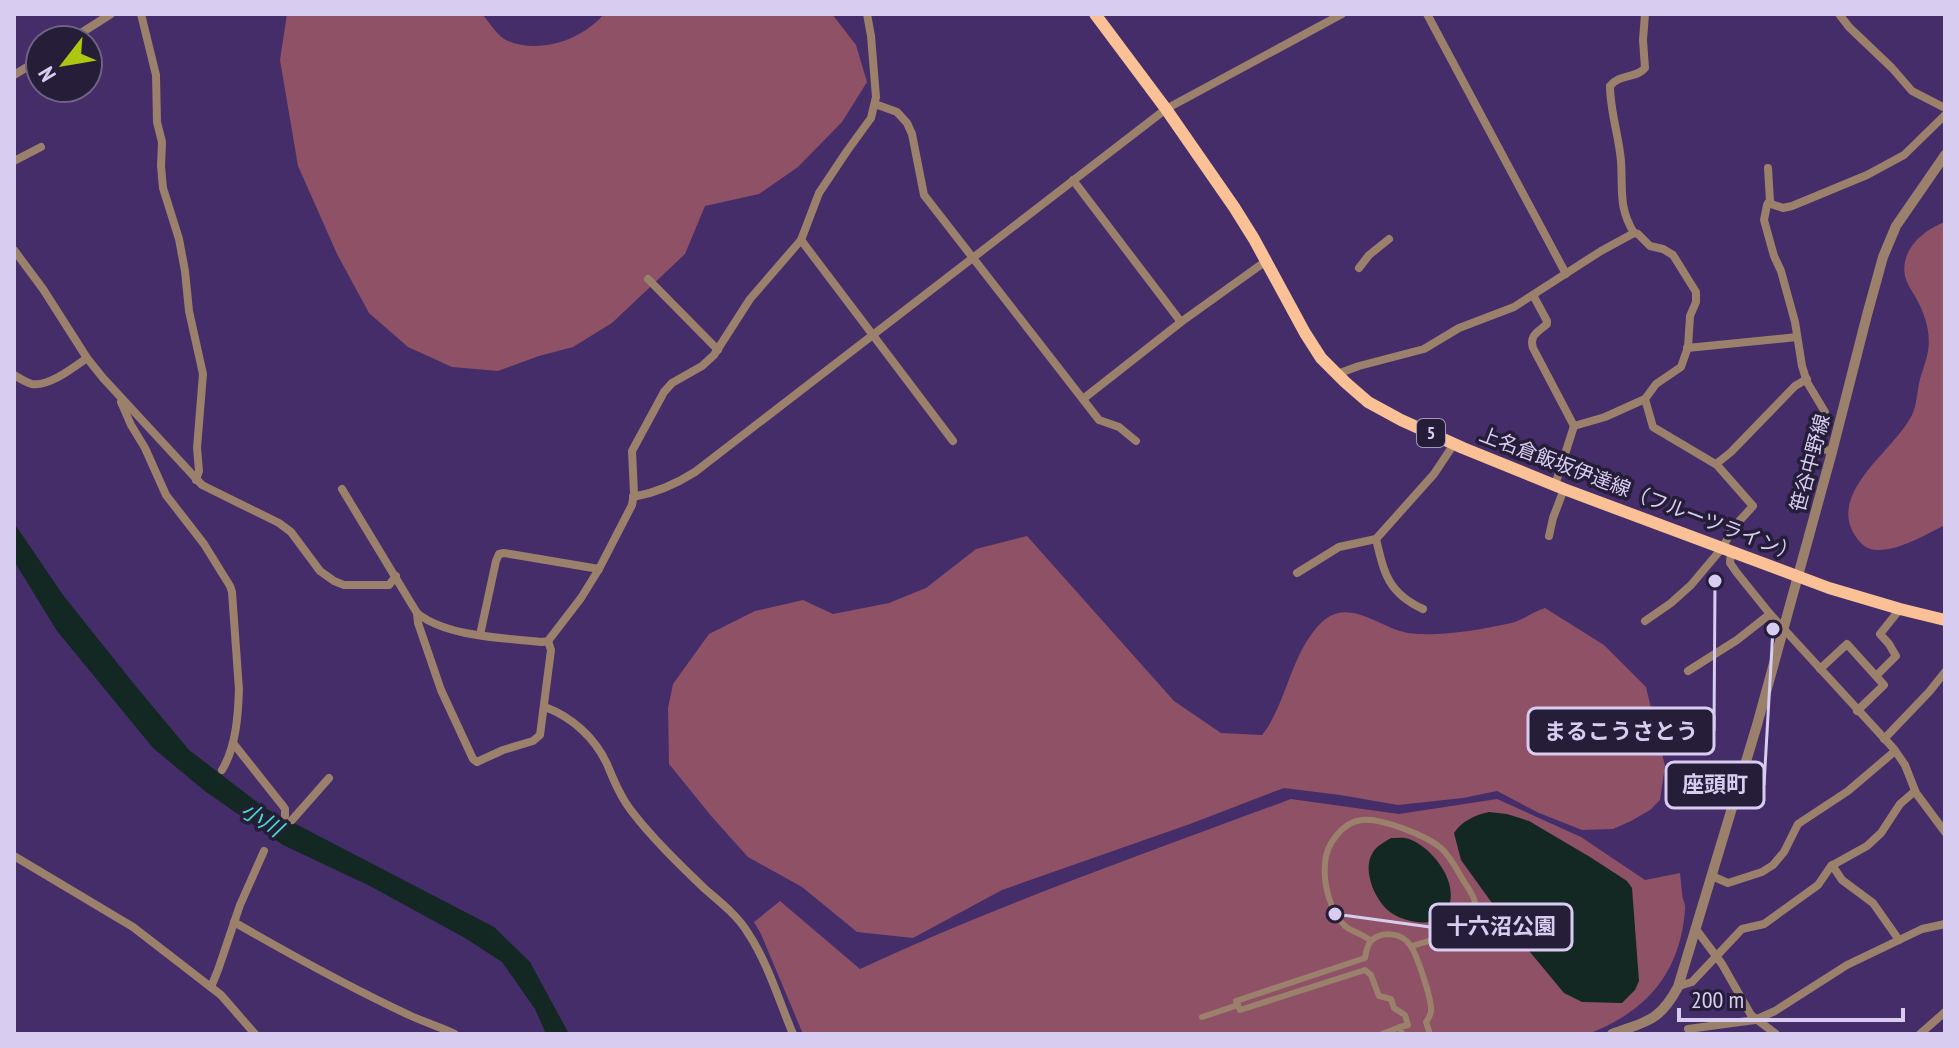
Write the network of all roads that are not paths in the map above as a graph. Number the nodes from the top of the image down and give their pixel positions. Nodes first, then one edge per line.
1 (141, 14) edge
2 (867, 14) edge
3 (1095, 14) edge
4 (1342, 14) edge
5 (1427, 14) edge
6 (1645, 14) edge
7 (1839, 14) edge
8 (875, 104) junction
9 (1945, 108) edge
10 (1166, 109) junction
11 (1945, 115) edge
12 (41, 147) dead end
13 (1945, 155) edge
14 (14, 161) edge
15 (1768, 168) dead end
16 (1073, 180) junction
17 (1768, 203) junction
18 (1634, 233) junction
19 (1389, 239) dead end
20 (801, 240) junction
21 (14, 250) edge
22 (973, 257) junction
23 (1266, 261) junction
24 (1359, 268) dead end
25 (1566, 274) junction
26 (648, 279) dead end
27 (1533, 295) junction
28 (1181, 322) junction
29 (873, 334) junction
30 (1797, 337) junction
31 (1687, 348) junction
32 (718, 350) junction
33 (87, 358) junction
34 (1337, 374) junction
35 (14, 375) edge
36 (1807, 379) junction
37 (120, 397) junction
38 (1083, 399) junction
39 (1645, 399) junction
40 (1574, 426) junction
41 (953, 441) dead end
42 (1136, 441) dead end
43 (1454, 444) junction
44 (1832, 452) junction
45 (1716, 464) junction
46 (196, 480) junction
47 (1559, 487) junction
48 (342, 489) dead end
49 (633, 497) junction
50 (1549, 536) dead end
51 (1376, 539) junction
52 (1727, 549) junction
53 (599, 569) junction
54 (1297, 573) dead end
55 (396, 576) junction
56 (1798, 577) junction
57 (1423, 609) dead end
58 (1900, 609) junction
59 (417, 613) junction
60 (1770, 614) junction
61 (1945, 620) edge
62 (1645, 621) dead end
63 (1783, 630) junction
64 (480, 635) junction
65 (548, 641) junction
66 (1820, 669) junction
67 (1688, 671) dead end
68 (1945, 672) edge
69 (1876, 676) junction
70 (545, 707) junction
71 (1857, 711) junction
72 (1884, 739) junction
73 (233, 743) junction
74 (1895, 751) junction
75 (222, 770) dead end
76 (329, 778) dead end
77 (1915, 791) junction
78 (1945, 832) edge
79 (264, 851) dead end
80 (14, 856) edge
81 (1832, 865) junction
82 (1712, 876) junction
83 (234, 922) junction
84 (1945, 924) edge
85 (1695, 928) junction
86 (1899, 940) junction
87 (1371, 941) junction
88 (1412, 946) junction
89 (1718, 957) junction
90 (1679, 986) junction
91 (211, 987) junction
92 (1238, 1005) junction
93 (1945, 1012) edge
94 (1202, 1017) dead end
95 (1755, 1020) junction
96 (1688, 1029) dead end
97 (1401, 1031) edge
98 (255, 1034) edge
99 (455, 1034) edge
100 (793, 1034) edge
101 (1382, 1034) edge
102 (1430, 1034) edge
103 (1612, 1034) edge
104 (1776, 1034) edge
105 (1920, 1034) edge

1 - 46 street
2 - 8 street
3 - 10 main road, 上名倉飯坂伊達線（フルーツライン） / 5
4 - 10 street
5 - 25 street
6 - 18 street
7 - 9 street
8 - 20 street
8 - 22 street
10 - 16 street
10 - 23 main road, 上名倉飯坂伊達線（フルーツライン） / 5
11 - 17 street
12 - 14 street
13 - 44 street, 笹谷中野線
15 - 17 street
16 - 22 street
16 - 28 street
17 - 30 street
18 - 25 street
18 - 31 street
19 - 24 street
20 - 29 street
20 - 32 street
21 - 33 street
22 - 29 street
22 - 38 street
23 - 28 street
23 - 34 main road, 上名倉飯坂伊達線（フルーツライン） / 5
25 - 27 street
26 - 32 street
27 - 34 street
27 - 40 street
28 - 38 street
29 - 41 street
29 - 49 street
30 - 31 street
30 - 36 street
31 - 39 street
32 - 49 street
33 - 35 street
33 - 37 street
34 - 43 main road, 上名倉飯坂伊達線（フルーツライン） / 5
36 - 44 street
36 - 45 street
37 - 46 street
37 - 73 street
38 - 42 street
39 - 40 street
39 - 45 street
40 - 47 street
43 - 47 main road, 上名倉飯坂伊達線（フルーツライン） / 5
43 - 51 street
44 - 56 street, 笹谷中野線
45 - 52 street
46 - 55 street
47 - 50 street
47 - 52 main road, 上名倉飯坂伊達線（フルーツライン） / 5
48 - 55 street
49 - 53 street
51 - 54 street
51 - 57 street
52 - 56 main road, 上名倉飯坂伊達線（フルーツライン） / 5
52 - 60 street
52 - 62 street
53 - 64 street
53 - 65 street
55 - 59 street
56 - 58 main road, 上名倉飯坂伊達線（フルーツライン） / 5
56 - 63 street, 笹谷中野線
58 - 61 main road, 上名倉飯坂伊達線（フルーツライン） / 5
58 - 69 street
59 - 64 street
59 - 70 street
60 - 63 street
60 - 67 street
63 - 66 street
63 - 82 street, 笹谷中野線
64 - 65 street
65 - 70 street
66 - 69 street
66 - 71 street
68 - 72 street
69 - 71 street
70 - 100 street
71 - 72 street
72 - 74 street
73 - 75 street
73 - 76 street
74 - 77 street
74 - 82 street
77 - 78 street
77 - 81 street
79 - 83 street
80 - 91 street
81 - 86 street
81 - 89 street
82 - 85 street, 笹谷中野線
83 - 91 street
83 - 99 street
84 - 86 street
85 - 89 street
85 - 90 street, 笹谷中野線
86 - 95 street
87 - 88 street
87 - 88 street
87 - 92 street
88 - 102 street
89 - 90 street
89 - 95 street
90 - 103 street, 笹谷中野線
91 - 98 street
92 - 94 street
92 - 97 street
93 - 105 street
95 - 96 street
95 - 104 street
97 - 101 street

